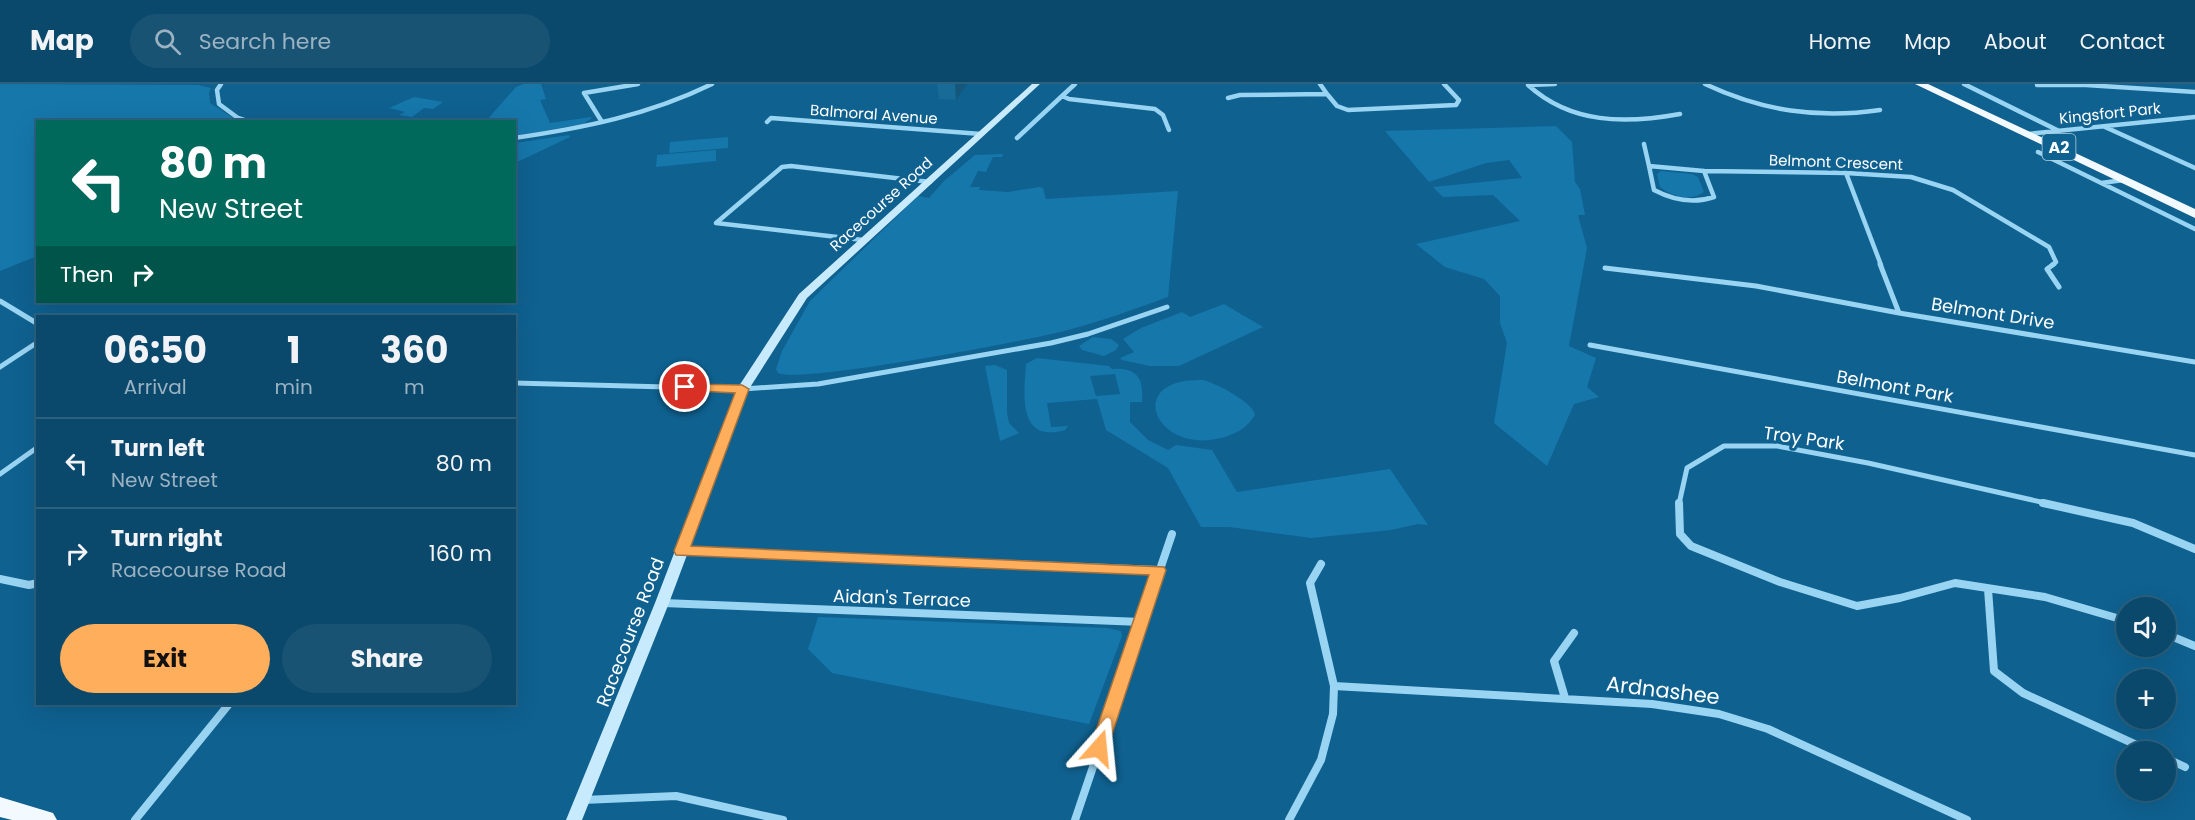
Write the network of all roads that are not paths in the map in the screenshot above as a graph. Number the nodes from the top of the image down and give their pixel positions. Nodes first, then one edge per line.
1 (221, 84) edge
2 (638, 84) edge
3 (712, 84) edge
4 (1036, 84) edge
5 (1075, 84) edge
6 (1320, 84) edge
7 (1444, 84) edge
8 (1555, 84) edge
9 (1705, 84) edge
10 (1920, 84) edge
11 (1964, 84) edge
12 (2037, 85) edge
13 (2195, 92) edge
14 (1327, 94) junction
15 (1062, 96) junction
16 (1228, 98) dead end
17 (1880, 110) dead end
18 (1680, 114) dead end
19 (2195, 117) edge
20 (244, 120) edge
21 (602, 122) junction
22 (767, 122) dead end
23 (2104, 126) junction
24 (1169, 130) dead end
25 (2058, 131) junction
26 (981, 134) junction
27 (2028, 134) junction
28 (516, 138) edge
29 (1017, 138) dead end
30 (1644, 144) dead end
31 (2038, 152) dead end
32 (1649, 166) junction
33 (2195, 168) edge
34 (1704, 171) junction
35 (1846, 173) junction
36 (2128, 180) junction
37 (930, 182) junction
38 (2101, 183) junction
39 (2195, 214) edge
40 (2195, 229) edge
41 (863, 240) junction
42 (1605, 268) dead end
43 (2059, 287) dead end
44 (0, 301) edge
45 (1167, 307) dead end
46 (1899, 313) junction
47 (36, 323) edge
48 (36, 343) edge
49 (1590, 345) dead end
50 (2195, 362) edge
51 (0, 367) edge
52 (516, 383) edge
53 (742, 389) junction
54 (36, 448) edge
55 (2195, 455) edge
56 (0, 474) edge
57 (1172, 534) dead end
58 (2195, 549) edge
59 (681, 551) junction
60 (1321, 564) dead end
61 (1158, 570) junction
62 (0, 579) edge
63 (36, 583) edge
64 (1988, 589) junction
65 (662, 603) junction
66 (2116, 618) edge
67 (1141, 622) junction
68 (1575, 633) dead end
69 (2176, 638) edge
70 (2195, 646) edge
71 (1334, 686) junction
72 (1566, 698) junction
73 (228, 705) edge
74 (2128, 741) edge
75 (2176, 762) edge
76 (2185, 766) dead end
77 (583, 800) junction
78 (0, 807) edge
79 (45, 820) edge
80 (135, 820) edge
81 (574, 820) edge
82 (783, 820) edge
83 (1075, 820) edge
84 (1289, 820) edge
85 (1966, 820) edge

1 - 20 street
2 - 21 street
3 - 21 street
4 - 26 main road, Racecourse Road
5 - 15 street
6 - 14 street
7 - 14 street
8 - 18 street
9 - 17 street
10 - 27 highway, A2
11 - 25 street
12 - 13 street
14 - 16 street
15 - 24 street
15 - 29 street
19 - 23 street, Kingsfort Park
21 - 28 street
22 - 26 street, Balmoral Avenue
23 - 25 street, Kingsfort Park
23 - 33 street
25 - 27 street, Kingsfort Park
26 - 37 main road, Racecourse Road
27 - 36 highway, A2
30 - 32 street
31 - 38 street
32 - 34 street, Belmont Crescent
32 - 34 street
34 - 35 street, Belmont Crescent
35 - 43 street, Belmont Crescent
35 - 46 street
36 - 38 street
36 - 39 highway, A2
37 - 41 main road, Racecourse Road
37 - 41 street
38 - 40 street
41 - 53 main road, Racecourse Road
42 - 46 street, Belmont Drive
44 - 47 street
45 - 53 street
46 - 50 street, Belmont Drive
48 - 51 street
49 - 55 street, Belmont Park
52 - 53 street
53 - 59 main road, Racecourse Road
54 - 56 street
57 - 61 street
58 - 64 street, Troy Park
59 - 61 street
59 - 65 main road, Racecourse Road
60 - 71 street
61 - 67 street
62 - 63 street
64 - 66 street, Troy Park
64 - 74 street
65 - 67 street, Aidan's Terrace
65 - 77 main road, Racecourse Road
67 - 83 street
68 - 72 street
69 - 70 street
71 - 72 street, Ardnashee
71 - 84 street
72 - 85 street, Ardnashee
73 - 80 street
75 - 76 street
77 - 81 main road, Racecourse Road
77 - 82 street
78 - 79 highway

